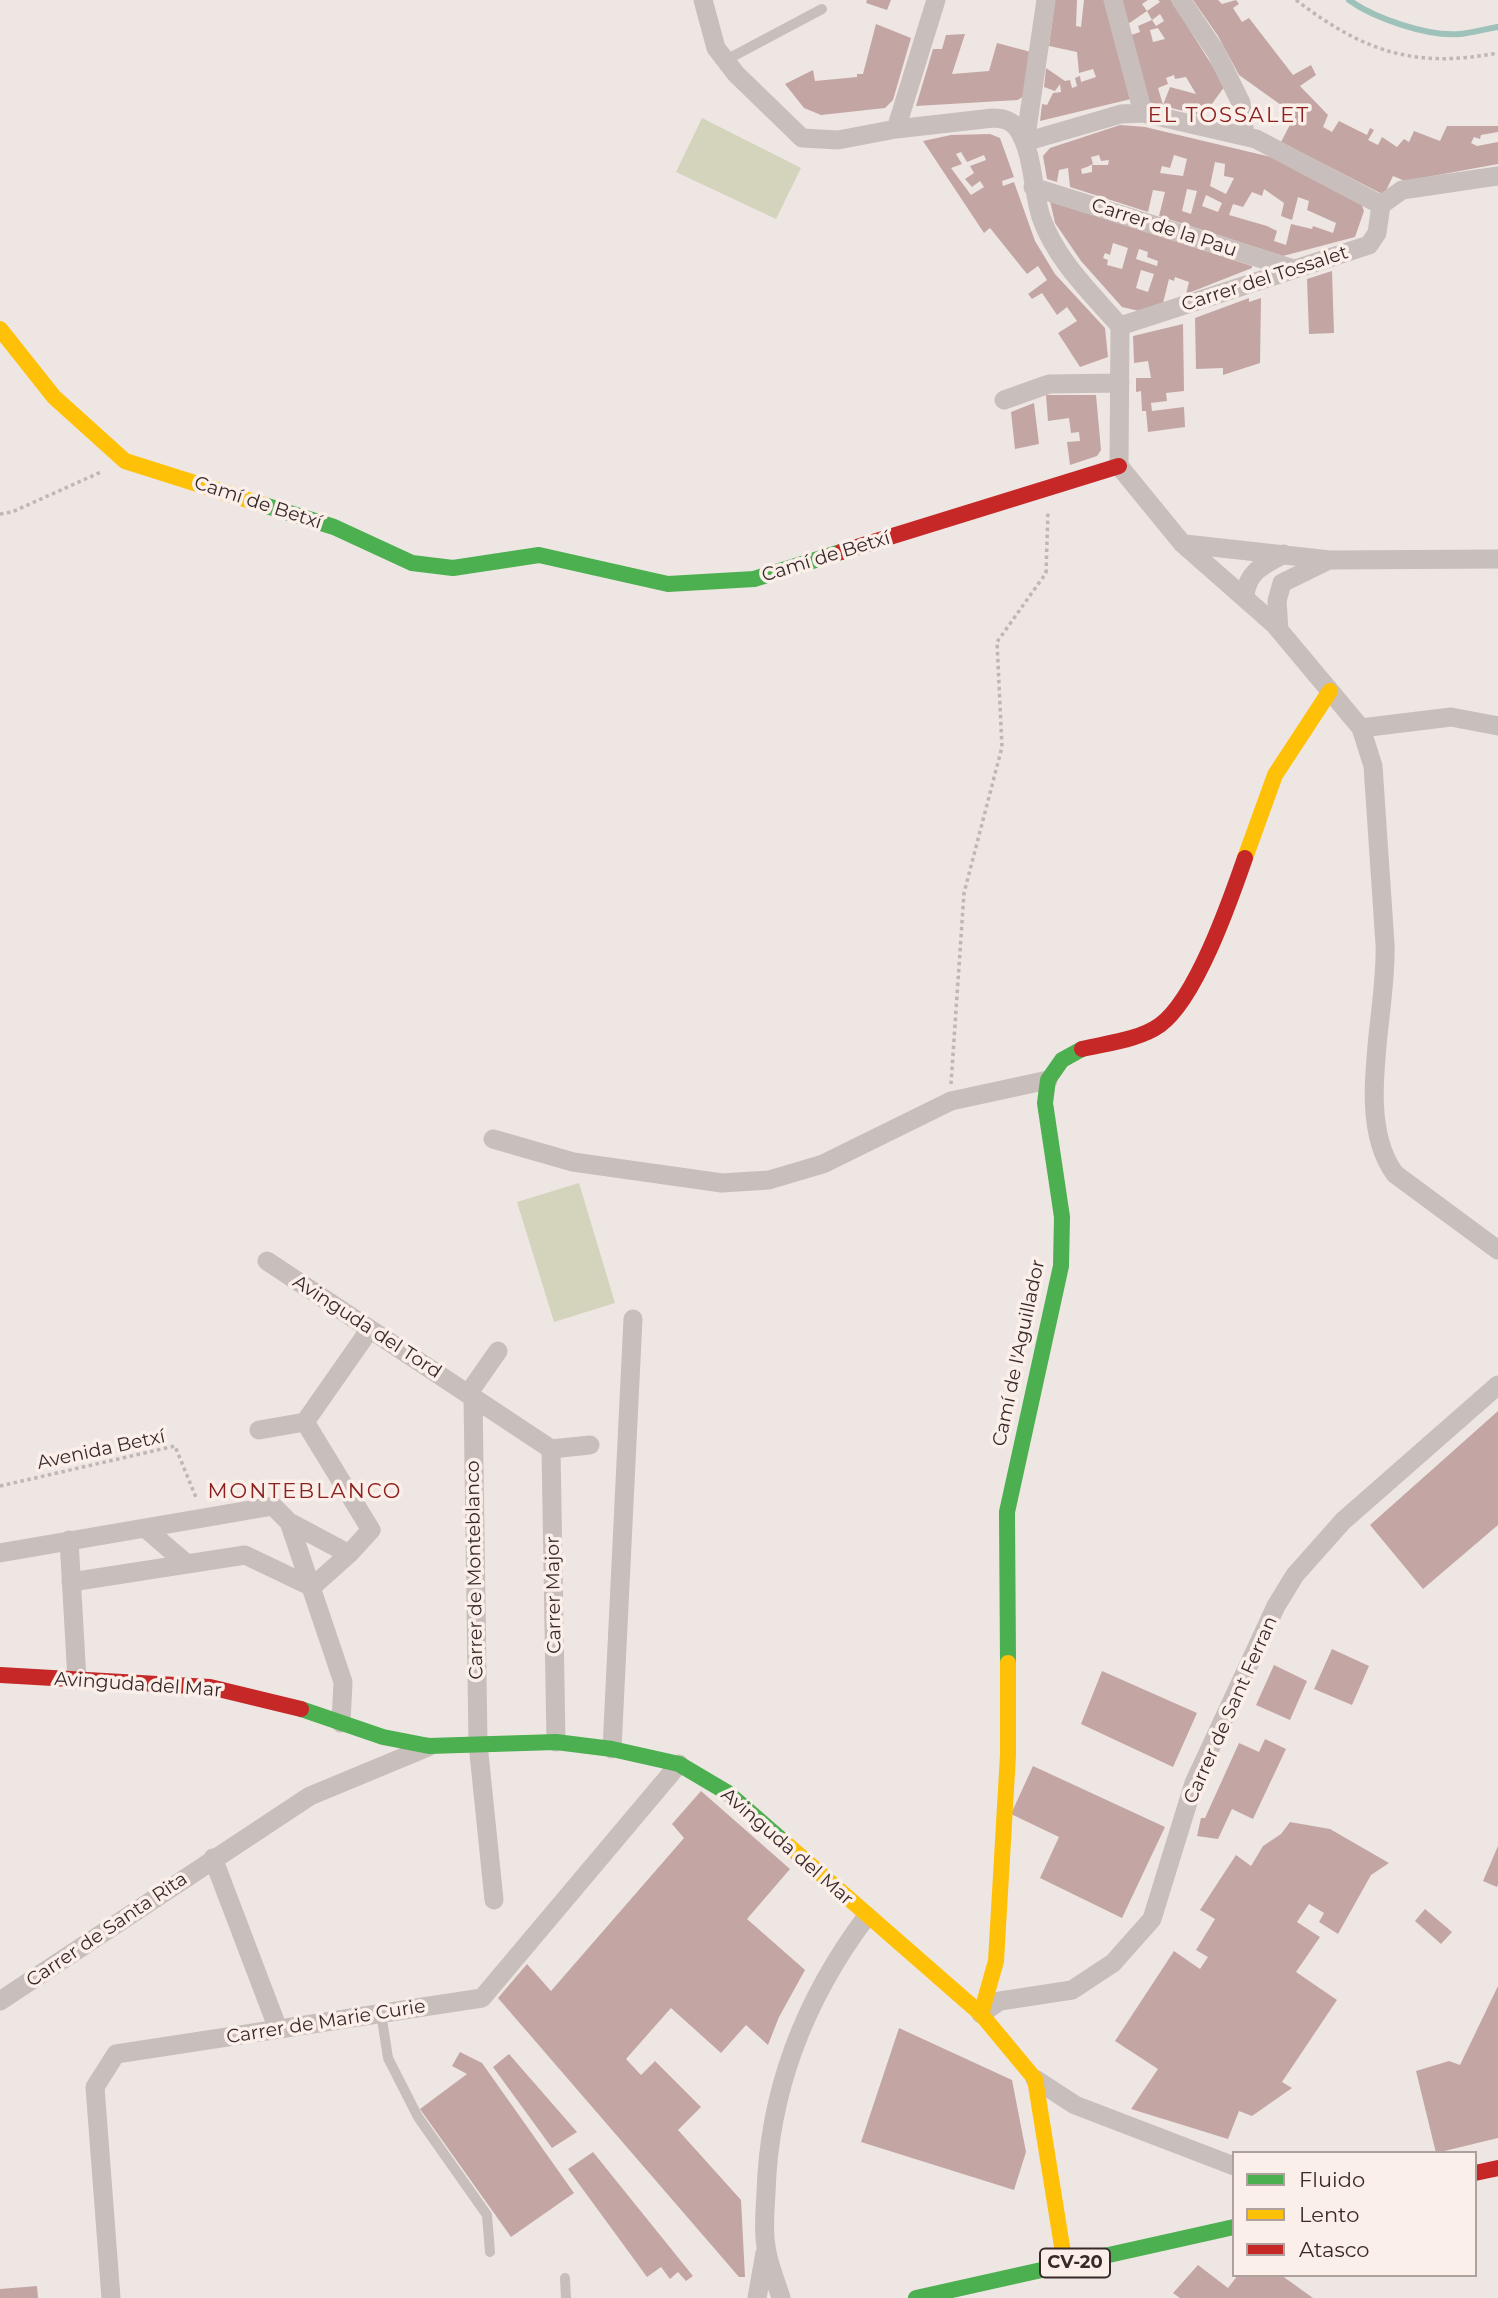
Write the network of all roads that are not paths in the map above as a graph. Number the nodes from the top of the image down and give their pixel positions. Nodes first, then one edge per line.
1 (703, 0) edge
2 (936, 0) edge
3 (1046, 0) edge
4 (1113, 0) edge
5 (1181, 0) edge
6 (822, 9) dead end
7 (726, 60) junction
8 (1143, 113) junction
9 (896, 129) junction
10 (1245, 136) junction
11 (1025, 142) junction
12 (1498, 176) edge
13 (1033, 187) junction
14 (1381, 205) junction
15 (1294, 270) junction
16 (1120, 326) junction
17 (0, 329) edge
18 (1120, 383) junction
19 (1004, 400) dead end
20 (1119, 466) junction
21 (1182, 543) junction
22 (1284, 554) junction
23 (1498, 559) edge
24 (1330, 560) junction
25 (1282, 583) junction
26 (1245, 596) junction
27 (1279, 630) junction
28 (1330, 691) junction
29 (1498, 726) edge
30 (1361, 728) junction
31 (1048, 1080) junction
32 (493, 1139) dead end
33 (1498, 1250) edge
34 (267, 1261) dead end
35 (633, 1319) dead end
36 (370, 1329) junction
37 (498, 1351) dead end
38 (1498, 1385) edge
39 (470, 1395) junction
40 (305, 1422) junction
41 (259, 1430) dead end
42 (590, 1445) dead end
43 (551, 1449) junction
44 (289, 1522) junction
45 (145, 1528) junction
46 (69, 1540) junction
47 (0, 1553) edge
48 (349, 1554) junction
49 (187, 1564) junction
50 (71, 1582) junction
51 (312, 1587) junction
52 (0, 1675) edge
53 (78, 1680) junction
54 (341, 1723) junction
55 (556, 1742) junction
56 (478, 1744) junction
57 (429, 1746) junction
58 (612, 1749) junction
59 (679, 1764) junction
60 (214, 1858) junction
61 (494, 1900) dead end
62 (867, 1916) junction
63 (0, 2001) edge
64 (381, 2013) junction
65 (981, 2014) junction
66 (278, 2029) junction
67 (1035, 2079) junction
68 (1225, 2162) edge
69 (1498, 2168) edge
70 (1477, 2173) edge
71 (1232, 2227) edge
72 (766, 2248) junction
73 (490, 2252) dead end
74 (1065, 2265) junction
75 (565, 2278) dead end
76 (111, 2298) edge
77 (566, 2298) edge
78 (757, 2298) edge
79 (781, 2298) edge
80 (916, 2298) edge

1 - 7 street
2 - 9 street
3 - 11 street
4 - 8 street
5 - 10 street
6 - 7 lane
7 - 9 street
8 - 10 street
8 - 11 street
9 - 11 street
10 - 14 street
11 - 13 street
12 - 14 street
13 - 15 street, Carrer de la Pau
13 - 16 street
14 - 15 street, Carrer del Tossalet
15 - 16 street, Carrer del Tossalet
16 - 18 street
17 - 20 street, Camí de Betxí
18 - 19 street
18 - 20 street
20 - 21 street
21 - 22 street
21 - 26 street
22 - 24 street
22 - 26 street
23 - 24 street
24 - 25 street
25 - 26 street
25 - 27 street
26 - 27 street
27 - 28 street
28 - 30 street
28 - 31 street
29 - 30 street
30 - 33 street
31 - 32 street
31 - 65 street, Camí de l'Aguillador
34 - 36 street, Avinguda del Tord
35 - 58 street
36 - 39 street, Avinguda del Tord
36 - 40 street
37 - 39 street
38 - 65 street, Carrer de Sant Ferran
39 - 43 street
39 - 56 street, Carrer de Monteblanco
40 - 41 street
40 - 48 street
42 - 43 street
43 - 55 street, Carrer Major
44 - 45 street
44 - 48 street
44 - 51 street
45 - 46 street
45 - 49 street
46 - 47 street
46 - 50 street
48 - 51 street
49 - 50 street
49 - 51 street
50 - 53 street
51 - 54 street
52 - 53 street, Avinguda del Mar
53 - 54 street, Avinguda del Mar
54 - 57 street, Avinguda del Mar
55 - 56 street, Avinguda del Mar
55 - 58 street, Avinguda del Mar
56 - 57 street, Avinguda del Mar
56 - 61 street
57 - 60 street, Carrer de Santa Rita
58 - 59 street, Avinguda del Mar
59 - 62 street, Avinguda del Mar
59 - 64 street, Carrer de Marie Curie
60 - 63 street, Carrer de Santa Rita
60 - 66 street
62 - 65 street, Avinguda del Mar
62 - 72 street
64 - 66 street, Carrer de Marie Curie
64 - 73 lane
65 - 67 street, Avinguda del Mar
66 - 76 street, Carrer de Marie Curie
67 - 68 street, Avinguda del Mar
67 - 74 street, Avinguda del Mar
69 - 70 street
71 - 74 street, CV-20
72 - 78 street
72 - 79 street
74 - 80 street, CV-20
75 - 77 lane

